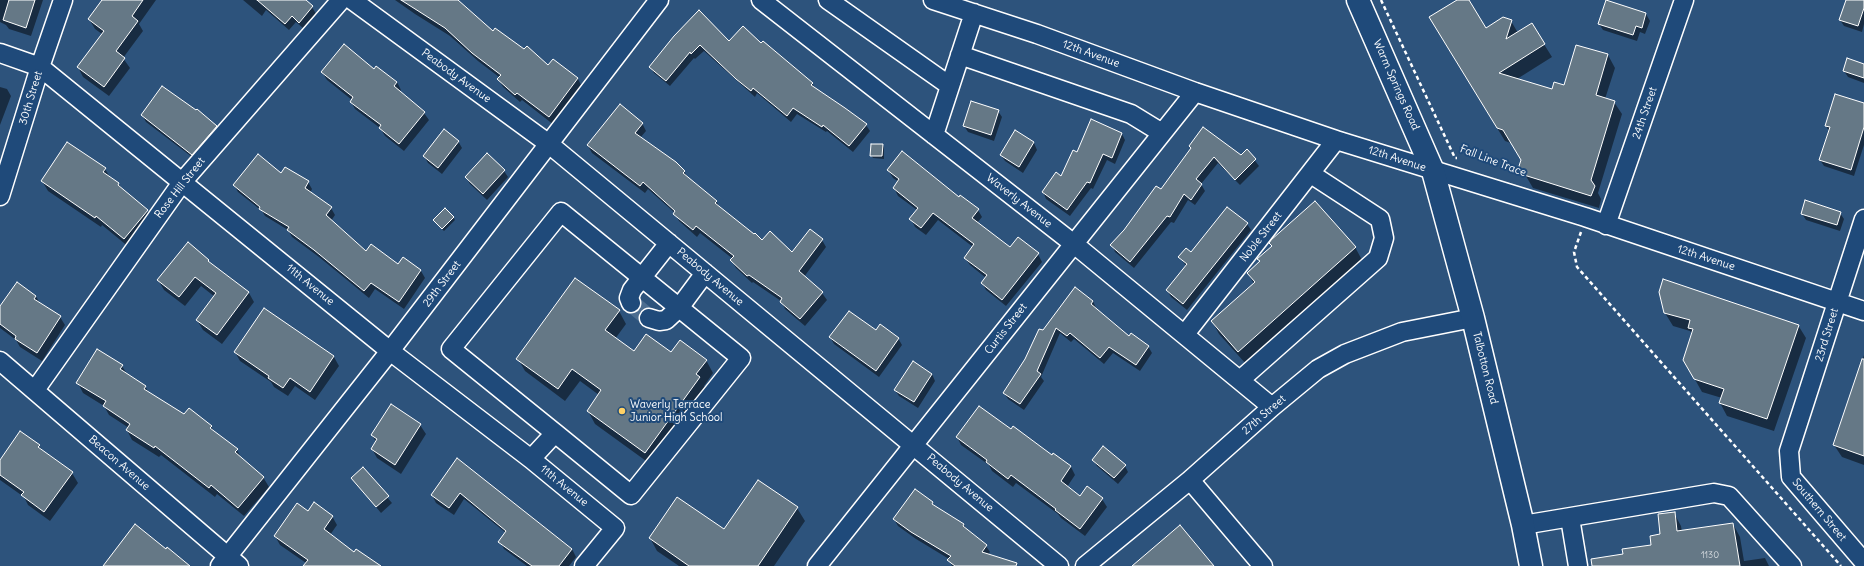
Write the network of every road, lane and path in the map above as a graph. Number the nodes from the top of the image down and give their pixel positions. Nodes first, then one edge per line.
1 (63, 0) edge
2 (341, 0) edge
3 (352, 0) edge
4 (659, 0) edge
5 (762, 0) edge
6 (828, 0) edge
7 (934, 0) edge
8 (1358, 0) edge
9 (1381, 0) edge
10 (1684, 0) edge
11 (974, 13) junction
12 (0, 53) edge
13 (960, 55) junction
14 (40, 67) junction
15 (950, 86) junction
16 (1195, 92) junction
17 (1162, 133) junction
18 (934, 135) junction
19 (1336, 140) junction
20 (549, 144) junction
21 (1462, 160) dead end
22 (1433, 171) junction
23 (1311, 174) junction
24 (182, 181) junction
25 (0, 196) edge
26 (1585, 217) junction
27 (1864, 219) edge
28 (1606, 225) junction
29 (670, 242) junction
30 (1074, 244) junction
31 (705, 273) junction
32 (642, 276) junction
33 (1837, 302) junction
34 (631, 303) dead end
35 (678, 308) junction
36 (1864, 311) edge
37 (649, 318) tunnel mouth
38 (1473, 318) junction
39 (1185, 334) junction
40 (390, 351) junction
41 (0, 361) edge
42 (1240, 380) junction
43 (35, 390) junction
44 (1272, 407) junction
45 (555, 433) junction
46 (914, 445) junction
47 (1789, 451) joint
48 (531, 459) junction
49 (1190, 480) junction
50 (1570, 518) junction
51 (1523, 525) junction
52 (1864, 562) edge
53 (229, 563) edge
54 (584, 566) edge
55 (817, 566) edge
56 (1059, 566) edge
57 (1085, 566) edge
58 (1263, 566) edge
59 (1531, 566) edge
60 (1578, 566) edge
61 (1792, 566) edge
62 (1841, 566) edge

1 - 14 street, 30th Street
2 - 24 street, Rose Hill Street
3 - 20 street, Peabody Avenue
4 - 20 street, 29th Street
5 - 18 street, Waverly Avenue
6 - 15 street
7 - 11 street, 12th Avenue
8 - 22 main road, Warm Springs Road
9 - 21 path, Fall Line Trace
10 - 28 street, 24th Street
11 - 13 street
11 - 16 street, 12th Avenue
12 - 14 street, 11th Avenue
13 - 15 street
13 - 17 street
14 - 24 street, 11th Avenue
14 - 25 street, 30th Street
15 - 18 street
16 - 17 street, Curtis Street
16 - 19 street, 12th Avenue
17 - 30 street, Curtis Street
18 - 30 street, Waverly Avenue
19 - 22 street, 12th Avenue
19 - 23 street, Noble Street
20 - 29 street, Peabody Avenue
20 - 40 street, 29th Street
22 - 26 street, 12th Avenue
22 - 38 main road, Talbotton Road
23 - 39 street, Noble Street
23 - 42 street
24 - 40 street, 11th Avenue
24 - 43 street, Rose Hill Street
26 - 28 street, 12th Avenue
26 - 62 path
27 - 33 street, 23rd Street
28 - 33 street, 12th Avenue
29 - 31 street, Peabody Avenue
29 - 32 street
30 - 39 street, Waverly Avenue
30 - 46 street, Curtis Street
31 - 35 street
31 - 46 street, Peabody Avenue
32 - 34 street
32 - 35 street
32 - 45 street
33 - 36 street, 12th Avenue
33 - 47 street, 23rd Street
35 - 37 street
35 - 45 street
38 - 44 street, 27th Street
38 - 51 main road, Talbotton Road
39 - 42 street, Waverly Avenue
40 - 48 street, 11th Avenue
40 - 53 street, 29th Street
41 - 43 street, Beacon Avenue
42 - 44 street, Waverly Avenue
43 - 53 street, Beacon Avenue
44 - 49 street, 27th Street
45 - 48 street
46 - 55 street, Curtis Street
46 - 56 street, Peabody Avenue
47 - 52 street, Southern Street
48 - 54 street, 11th Avenue
49 - 57 street, 27th Street
49 - 58 street
50 - 51 street
50 - 60 street
50 - 61 street
51 - 59 main road, Talbotton Road

